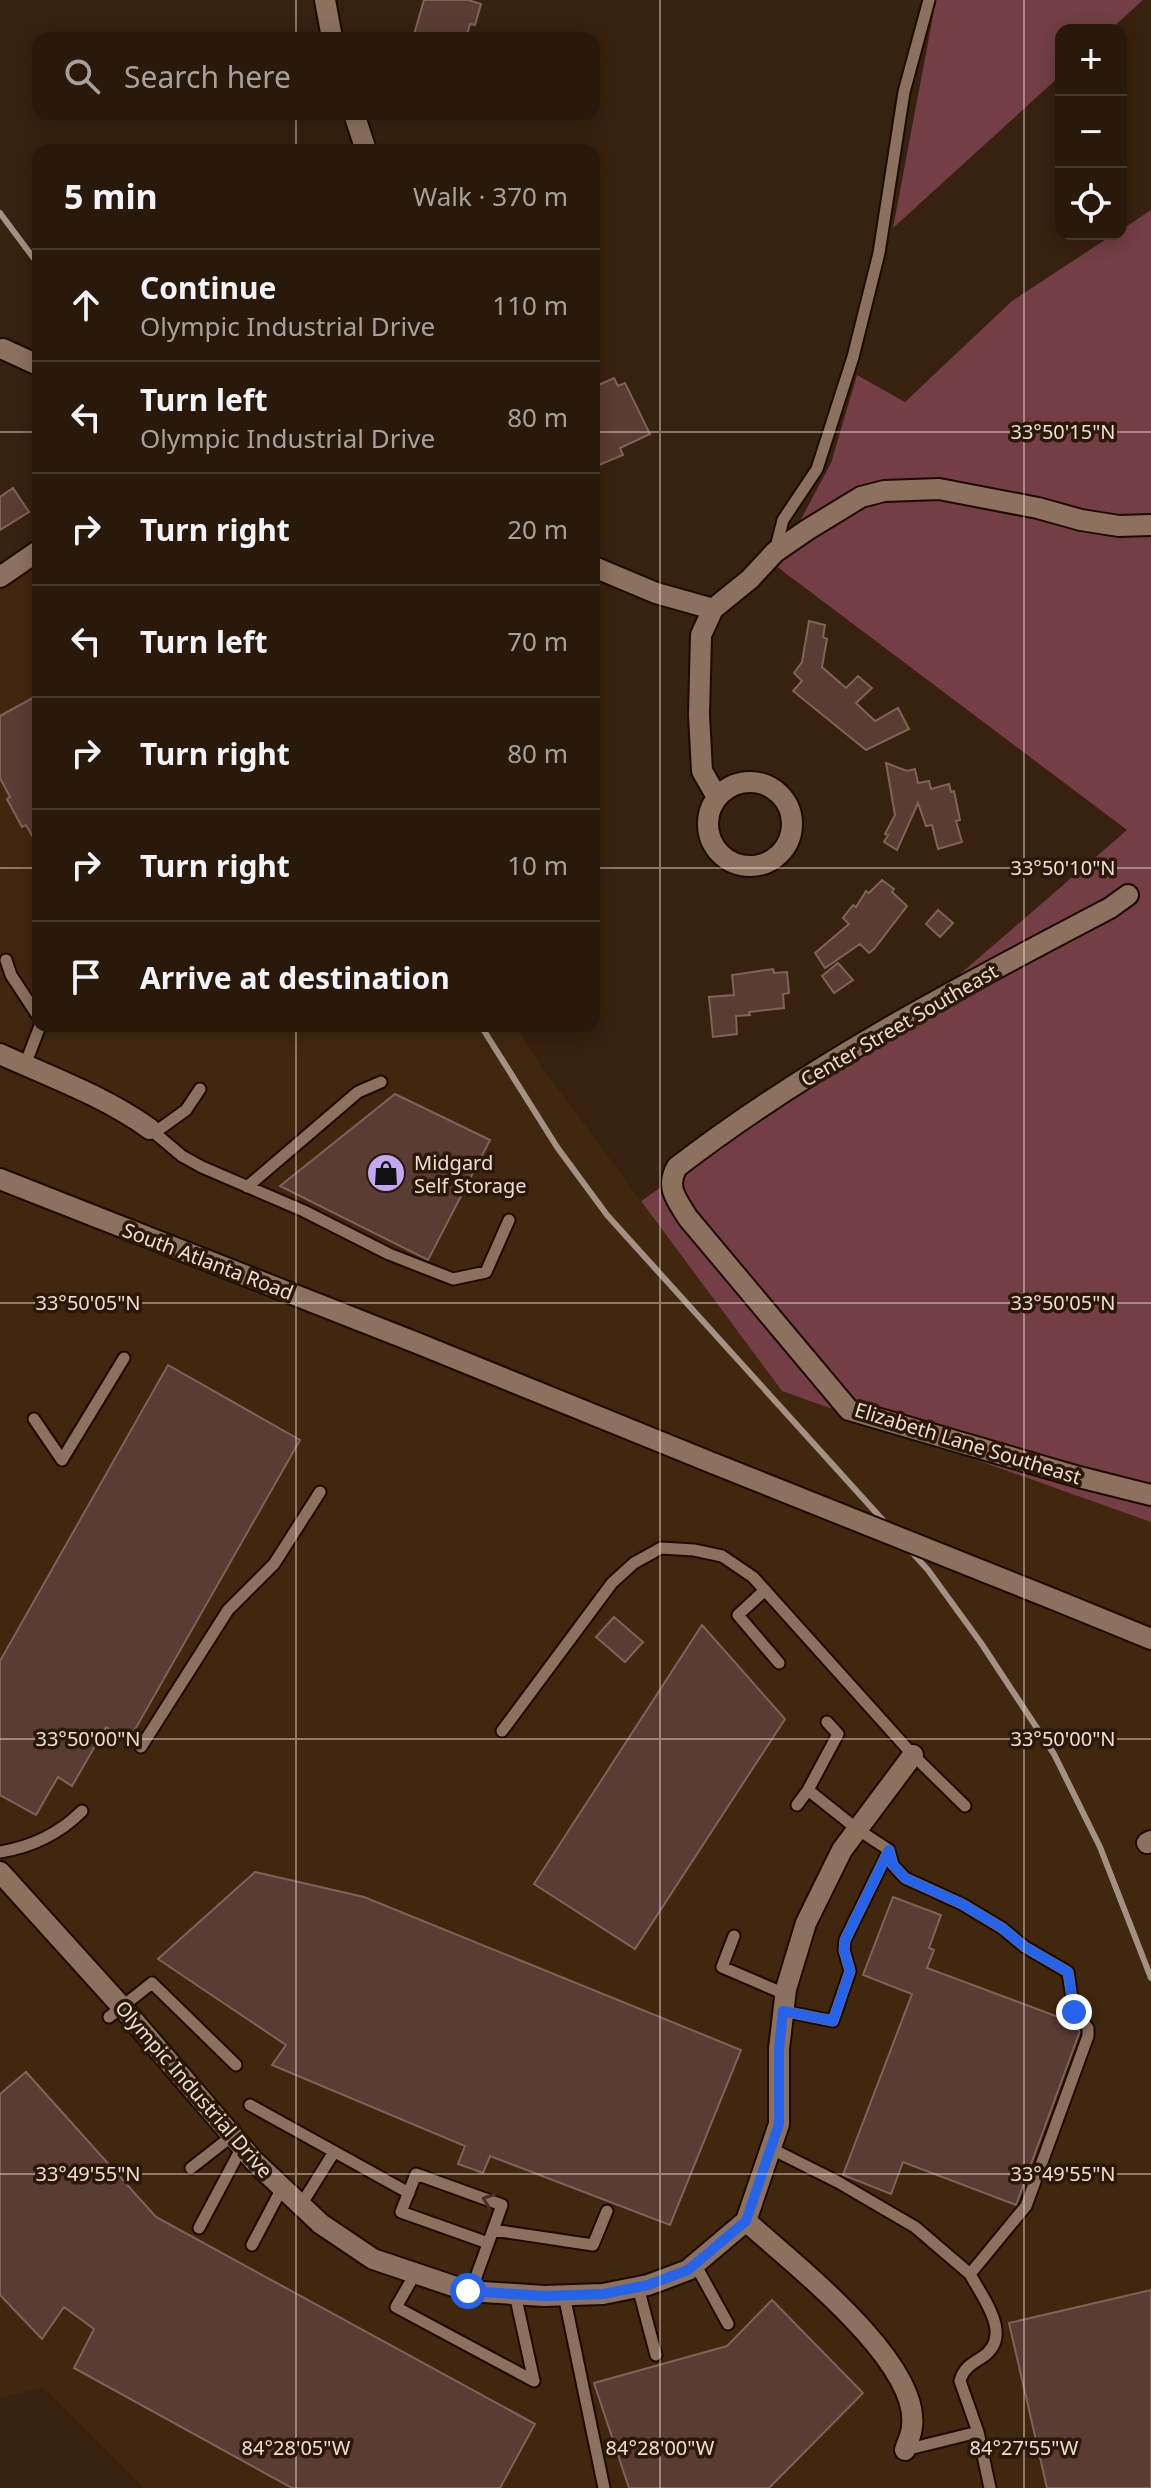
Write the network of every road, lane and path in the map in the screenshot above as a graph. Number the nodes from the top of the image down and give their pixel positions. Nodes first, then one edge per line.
1 (325, 0) edge
2 (929, 0) edge
3 (331, 32) edge
4 (356, 120) edge
5 (364, 144) edge
6 (3, 349) dead end
7 (32, 362) edge
8 (1151, 525) edge
9 (775, 552) junction
10 (32, 555) edge
11 (600, 570) edge
12 (0, 577) edge
13 (713, 609) junction
14 (717, 797) junction
15 (1128, 895) dead end
16 (6, 960) dead end
17 (32, 1007) edge
18 (38, 1032) edge
19 (0, 1054) edge
20 (25, 1065) junction
21 (381, 1082) dead end
22 (200, 1089) dead end
23 (152, 1131) junction
24 (677, 1167) joint
25 (0, 1179) edge
26 (247, 1187) junction
27 (509, 1220) dead end
28 (124, 1358) dead end
29 (34, 1419) dead end
30 (320, 1492) dead end
31 (1151, 1495) edge
32 (765, 1590) junction
33 (1151, 1639) edge
34 (779, 1663) dead end
35 (827, 1722) dead end
36 (502, 1731) dead end
37 (141, 1747) dead end
38 (913, 1755) junction
39 (808, 1790) junction
40 (797, 1805) dead end
41 (965, 1806) dead end
42 (82, 1811) dead end
43 (857, 1829) junction
44 (889, 1850) junction
45 (0, 1852) edge
46 (0, 1872) edge
47 (734, 1936) dead end
48 (784, 2002) junction
49 (116, 2012) junction
50 (236, 2065) dead end
51 (250, 2105) dead end
52 (237, 2141) junction
53 (770, 2148) junction
54 (334, 2152) junction
55 (191, 2168) dead end
56 (282, 2188) junction
57 (409, 2193) junction
58 (301, 2205) junction
59 (607, 2211) dead end
60 (746, 2221) junction
61 (199, 2228) dead end
62 (493, 2230) junction
63 (488, 2243) junction
64 (252, 2245) dead end
65 (695, 2264) junction
66 (415, 2274) junction
67 (970, 2274) junction
68 (638, 2287) junction
69 (471, 2291) junction
70 (515, 2294) junction
71 (564, 2295) junction
72 (728, 2324) dead end
73 (656, 2355) dead end
74 (978, 2432) junction
75 (905, 2450) joint
76 (604, 2488) edge
77 (990, 2488) edge

1 - 3 street
2 - 9 lane
4 - 5 street
6 - 7 street
8 - 9 street
9 - 13 street
10 - 12 street
11 - 13 street
13 - 14 street
14 - 14 street
15 - 24 street, Center Street Southeast
16 - 17 lane
18 - 20 lane
19 - 20 street
20 - 23 street
21 - 26 lane
22 - 23 lane
23 - 26 lane
24 - 31 street, Elizabeth Lane Southeast
25 - 33 street, South Atlanta Road, bridge
26 - 27 lane
28 - 29 lane
30 - 37 lane
32 - 34 lane
32 - 36 lane
32 - 38 lane
35 - 39 lane
38 - 41 lane
38 - 43 street
39 - 40 lane
39 - 43 lane
42 - 45 lane
43 - 44 lane
43 - 48 street
44 - 48 lane
44 - 67 lane
46 - 49 street, Olympic Industrial Drive
47 - 48 lane
48 - 53 street
49 - 50 lane
49 - 52 street, Olympic Industrial Drive
51 - 54 lane
52 - 55 lane
52 - 56 street, Olympic Industrial Drive
52 - 61 lane
53 - 60 street
53 - 67 lane
54 - 57 lane
54 - 58 lane
56 - 58 street, Olympic Industrial Drive
56 - 64 lane
62 -> 57 lane
57 - 63 lane
58 - 66 street, Olympic Industrial Drive
59 - 62 lane
60 - 65 street, Olympic Industrial Drive
60 - 75 street
62 - 63 lane
63 - 69 lane
65 - 68 street, Olympic Industrial Drive
65 - 72 lane
66 - 69 street, Olympic Industrial Drive
66 - 70 lane
67 - 74 lane
68 - 71 street, Olympic Industrial Drive
68 - 73 lane
69 - 70 street, Olympic Industrial Drive
70 - 71 street, Olympic Industrial Drive
71 - 76 lane
74 - 75 lane
74 - 77 lane

